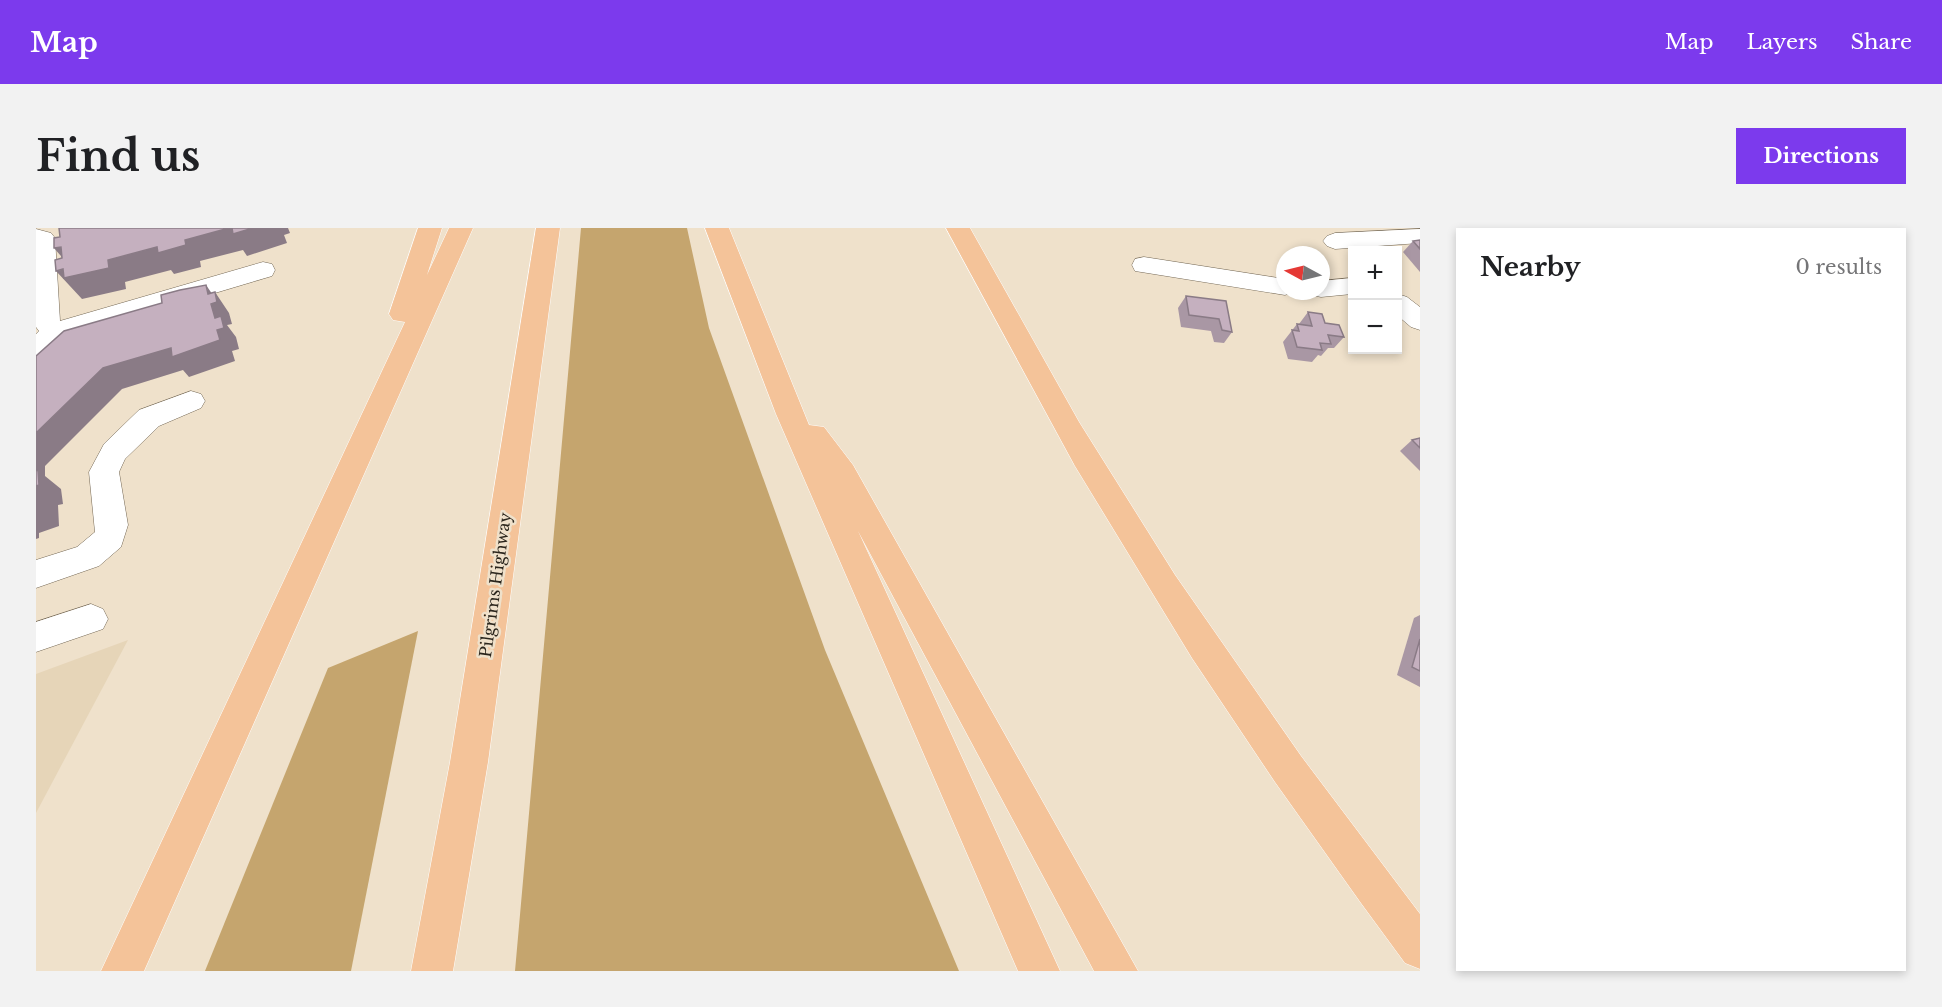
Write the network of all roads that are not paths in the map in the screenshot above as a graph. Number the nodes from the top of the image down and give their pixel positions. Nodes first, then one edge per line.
1 (429, 228) edge
2 (460, 228) edge
3 (548, 228) edge
4 (958, 228) edge
5 (969, 228) edge
6 (719, 233) edge
7 (1330, 234) edge
8 (47, 236) edge
9 (1420, 236) edge
10 (1348, 254) edge
11 (1144, 265) dead end
12 (262, 270) dead end
13 (1276, 286) edge
14 (1348, 286) edge
15 (1330, 288) edge
16 (1402, 306) edge
17 (1006, 313) junction
18 (1420, 321) edge
19 (55, 332) junction
20 (36, 348) edge
21 (778, 385) junction
22 (191, 401) dead end
23 (325, 524) junction
24 (36, 574) edge
25 (91, 619) dead end
26 (36, 637) edge
27 (227, 739) junction
28 (1265, 739) junction
29 (1420, 948) edge
30 (436, 961) edge
31 (108, 971) edge
32 (122, 971) edge
33 (1039, 971) edge
34 (1117, 971) edge
35 (1412, 971) edge

1 - 23 highway
2 - 23 highway
3 - 30 highway, Pilgrims Highway
4 - 17 highway
5 - 17 highway
6 - 21 highway
7 - 9 street
7 - 10 street
8 - 19 street
11 - 13 street
12 - 19 street
14 - 15 street
16 - 18 street
17 - 28 highway
19 - 20 street
21 - 33 highway
21 - 34 highway
22 - 24 street
23 - 27 highway
25 - 26 street
27 - 31 highway
27 - 32 highway
28 - 29 highway
28 - 35 highway

